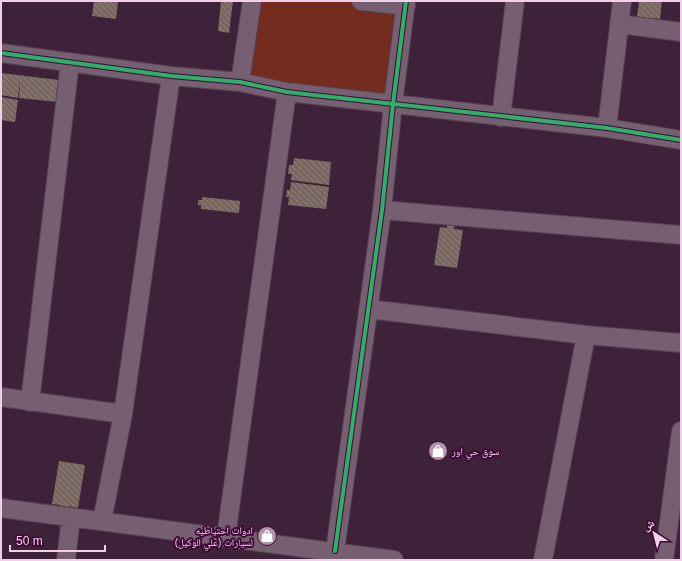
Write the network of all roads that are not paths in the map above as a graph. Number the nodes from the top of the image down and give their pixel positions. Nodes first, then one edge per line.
1 (252, 1) edge
2 (361, 1) edge
3 (515, 1) edge
4 (622, 1) edge
5 (406, 3) edge
6 (619, 24) junction
7 (681, 32) edge
8 (1, 53) edge
9 (70, 62) junction
10 (171, 76) junction
11 (240, 82) junction
12 (287, 92) junction
13 (392, 104) junction
14 (500, 117) junction
15 (608, 128) junction
16 (681, 140) edge
17 (382, 210) junction
18 (681, 235) edge
19 (368, 309) junction
20 (586, 335) junction
21 (681, 343) edge
22 (1, 397) edge
23 (30, 402) junction
24 (123, 414) junction
25 (681, 431) edge
26 (1, 508) edge
27 (71, 517) junction
28 (102, 521) junction
29 (226, 537) junction
30 (335, 552) junction
31 (66, 560) edge
32 (394, 560) edge
33 (543, 560) edge
34 (664, 560) edge

1 - 11 street
2 - 5 street
3 - 14 street
4 - 6 street
5 - 13 street
6 - 7 street
6 - 15 street
8 - 9 street
9 - 10 street
9 - 23 street
10 - 11 street
10 - 24 street
11 - 12 street
12 - 13 street
12 - 29 street
13 - 14 street
13 - 17 street
14 - 15 street
15 - 16 street
17 - 18 street
17 - 19 street
19 - 20 street
19 - 30 street
20 - 21 street
20 - 33 street
22 - 23 street
23 - 24 street
24 - 28 street
25 - 34 street
26 - 27 street
27 - 28 street
27 - 31 street
28 - 29 street
29 - 30 street
30 - 32 street

